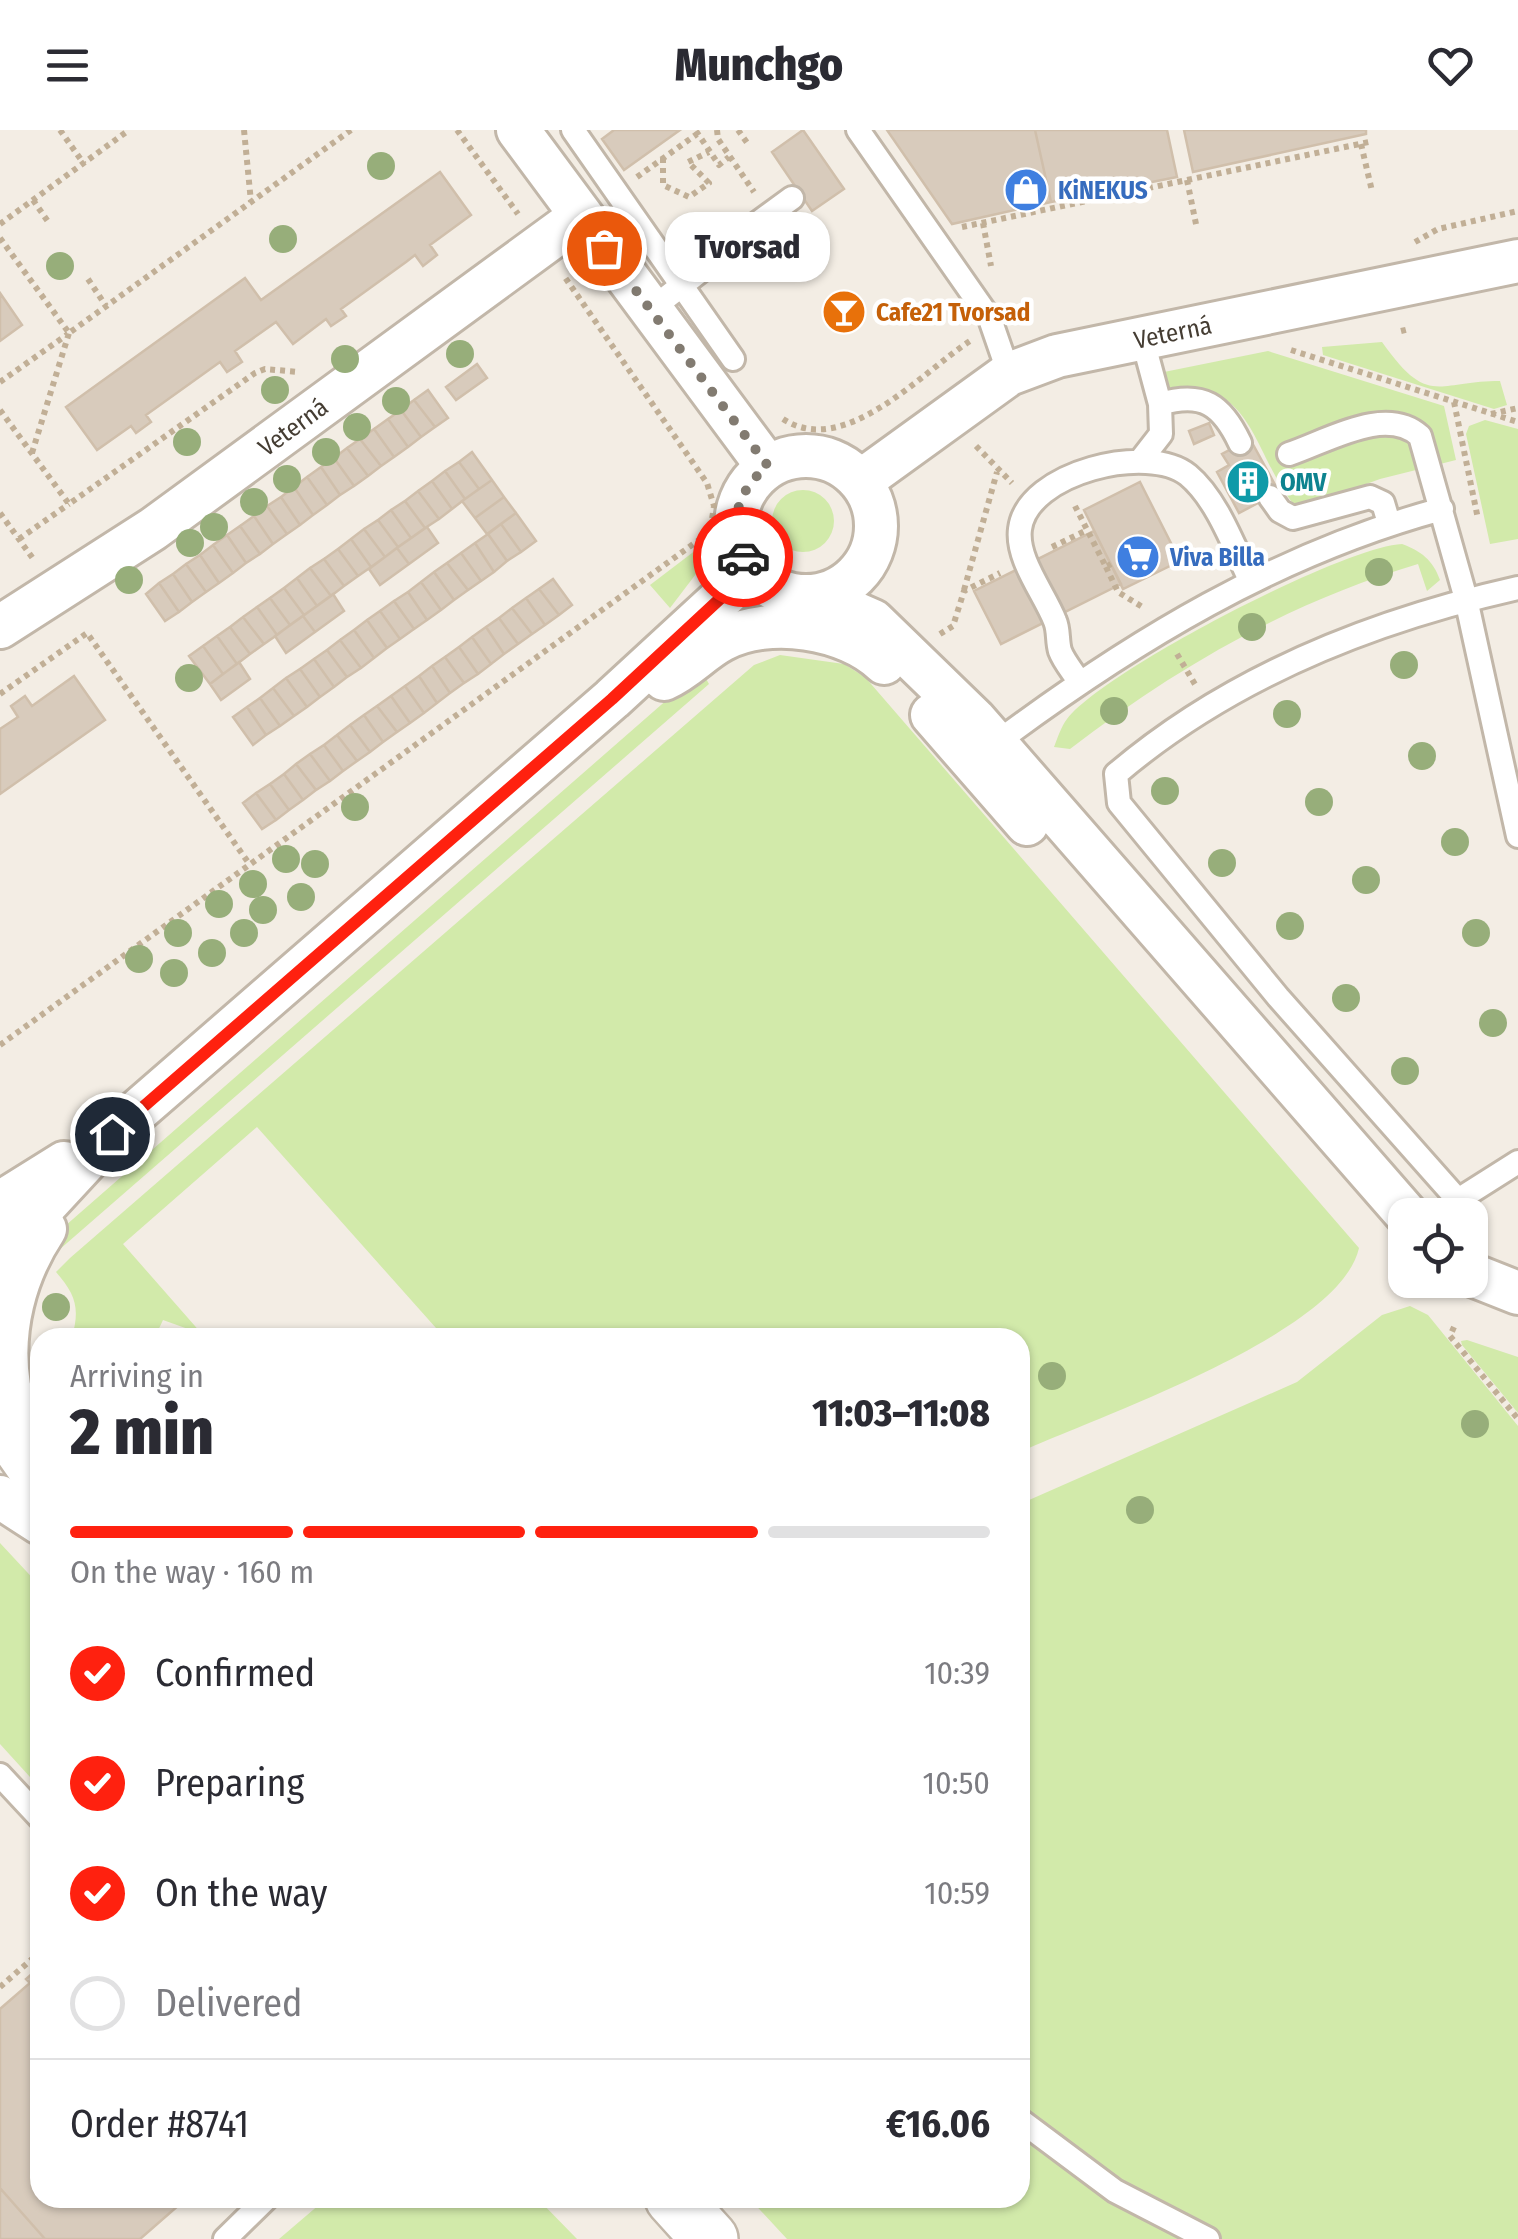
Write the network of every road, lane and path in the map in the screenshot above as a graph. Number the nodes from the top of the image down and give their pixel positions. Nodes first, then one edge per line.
1 (60, 130) edge
2 (130, 130) edge
3 (244, 130) edge
4 (334, 130) edge
5 (350, 130) edge
6 (457, 130) edge
7 (518, 130) edge
8 (573, 130) edge
9 (738, 130) edge
10 (858, 130) edge
11 (717, 132) edge
12 (698, 134) edge
13 (339, 138) junction
14 (748, 144) dead end
15 (709, 152) junction
16 (729, 157) junction
17 (663, 158) junction
18 (84, 164) junction
19 (636, 178) dead end
20 (1187, 180) junction
21 (1372, 191) dead end
22 (792, 198) dead end
23 (33, 200) junction
24 (250, 202) junction
25 (1518, 211) edge
26 (770, 215) junction
27 (581, 216) junction
28 (49, 223) dead end
29 (983, 223) junction
30 (0, 224) edge
31 (503, 226) dead end
32 (1197, 229) dead end
33 (530, 230) junction
34 (953, 230) dead end
35 (1424, 235) dead end
36 (0, 238) edge
37 (1518, 261) edge
38 (992, 269) dead end
39 (41, 272) dead end
40 (814, 277) dead end
41 (88, 279) dead end
42 (30, 280) junction
43 (685, 284) junction
44 (106, 306) junction
45 (650, 311) junction
46 (69, 333) junction
47 (1142, 338) junction
48 (973, 339) dead end
49 (1289, 350) dead end
50 (733, 359) dead end
51 (310, 366) dead end
52 (1009, 374) junction
53 (0, 382) edge
54 (1454, 402) junction
55 (1160, 404) junction
56 (1517, 409) edge
57 (0, 410) edge
58 (776, 412) dead end
59 (1490, 414) junction
60 (1518, 422) edge
61 (1240, 443) dead end
62 (32, 453) junction
63 (1289, 454) dead end
64 (1140, 461) junction
65 (768, 466) junction
66 (998, 471) dead end
67 (861, 482) junction
68 (1270, 497) dead end
69 (69, 504) junction
70 (1442, 509) junction
71 (0, 512) edge
72 (1389, 523) junction
73 (872, 548) junction
74 (1106, 567) dead end
75 (751, 570) junction
76 (1250, 580) junction
77 (1518, 588) edge
78 (964, 591) dead end
79 (1492, 594) junction
80 (816, 596) junction
81 (1466, 599) junction
82 (0, 627) edge
83 (1162, 629) junction
84 (1080, 684) junction
85 (0, 694) edge
86 (612, 699) junction
87 (1210, 709) junction
88 (985, 731) junction
89 (1518, 836) edge
90 (1082, 842) junction
91 (250, 865) junction
92 (0, 1045) edge
93 (112, 1134) junction
94 (1518, 1162) edge
95 (0, 1186) edge
96 (1392, 1198) edge
97 (0, 1203) edge
98 (0, 1254) edge
99 (1488, 1282) edge
100 (1518, 1294) edge
101 (1454, 1327) dead end
102 (0, 1417) edge
103 (1518, 1419) edge
104 (30, 1426) edge
105 (30, 1460) edge
106 (0, 1478) edge
107 (0, 1497) edge
108 (30, 1504) edge
109 (30, 1516) edge
110 (0, 1775) edge
111 (30, 1807) edge
112 (30, 1961) edge
113 (0, 1988) edge
114 (1030, 2127) edge
115 (257, 2208) edge
116 (681, 2208) edge
117 (225, 2239) edge
118 (710, 2239) edge
119 (1208, 2239) edge

1 - 18 path
2 - 18 path
3 - 24 path
4 - 13 path
5 - 13 path
6 - 33 path
7 - 27 street
8 - 43 lane
9 - 14 path
10 - 52 lane
11 - 12 path
11 - 16 path
12 - 15 path
12 - 17 path
13 - 24 path
15 - 16 path
15 - 17 path
16 - 26 path
17 - 19 path
18 - 23 path
20 - 21 path
20 - 29 path
20 - 32 path
22 - 26 lane
23 - 28 path
23 - 30 path
24 - 44 path
25 - 35 path
26 - 40 path
26 - 43 lane
27 - 33 street, Veterná
27 - 45 street
29 - 34 path
29 - 38 path
31 - 33 path
33 - 82 street, Veterná
33 - 91 path
36 - 42 path
37 - 47 street, Veterná
39 - 42 path
41 - 44 path
42 - 46 path
43 - 45 lane
43 - 50 lane
44 - 46 path
45 - 65 street
46 - 53 path
46 - 62 path
47 - 52 street, Veterná
47 - 55 lane
48 - 58 path
49 - 54 path
51 - 69 path
52 - 67 street, Veterná
54 - 59 path
54 - 79 path
55 - 61 lane
55 - 64 lane
56 - 59 path
57 - 62 path
59 - 60 path
62 - 69 path
63 - 70 lane
64 - 76 lane
64 - 84 lane
65 - 67 street
65 - 75 street
66 - 78 path
67 - 73 street
68 - 72 lane
69 - 71 path
70 - 72 lane
70 - 81 lane
72 - 76 lane
73 - 80 street
73 - 88 street
74 - 83 path
75 - 80 street
75 - 86 street
76 - 83 lane
77 - 79 lane
79 - 81 lane
80 - 88 street
81 - 87 lane
81 - 89 lane
83 - 84 lane
83 - 87 path
84 - 88 lane
85 - 91 path
86 - 90 street
86 - 93 street
87 - 94 lane
88 - 90 street
90 - 96 street
91 - 92 path
93 - 95 street
93 - 97 street
93 - 98 street
93 - 104 street
99 - 100 street
101 - 103 path
102 - 105 street
106 - 108 street
107 - 109 street
110 - 111 lane
112 - 113 path
114 - 119 lane
115 - 117 lane
116 - 118 street

